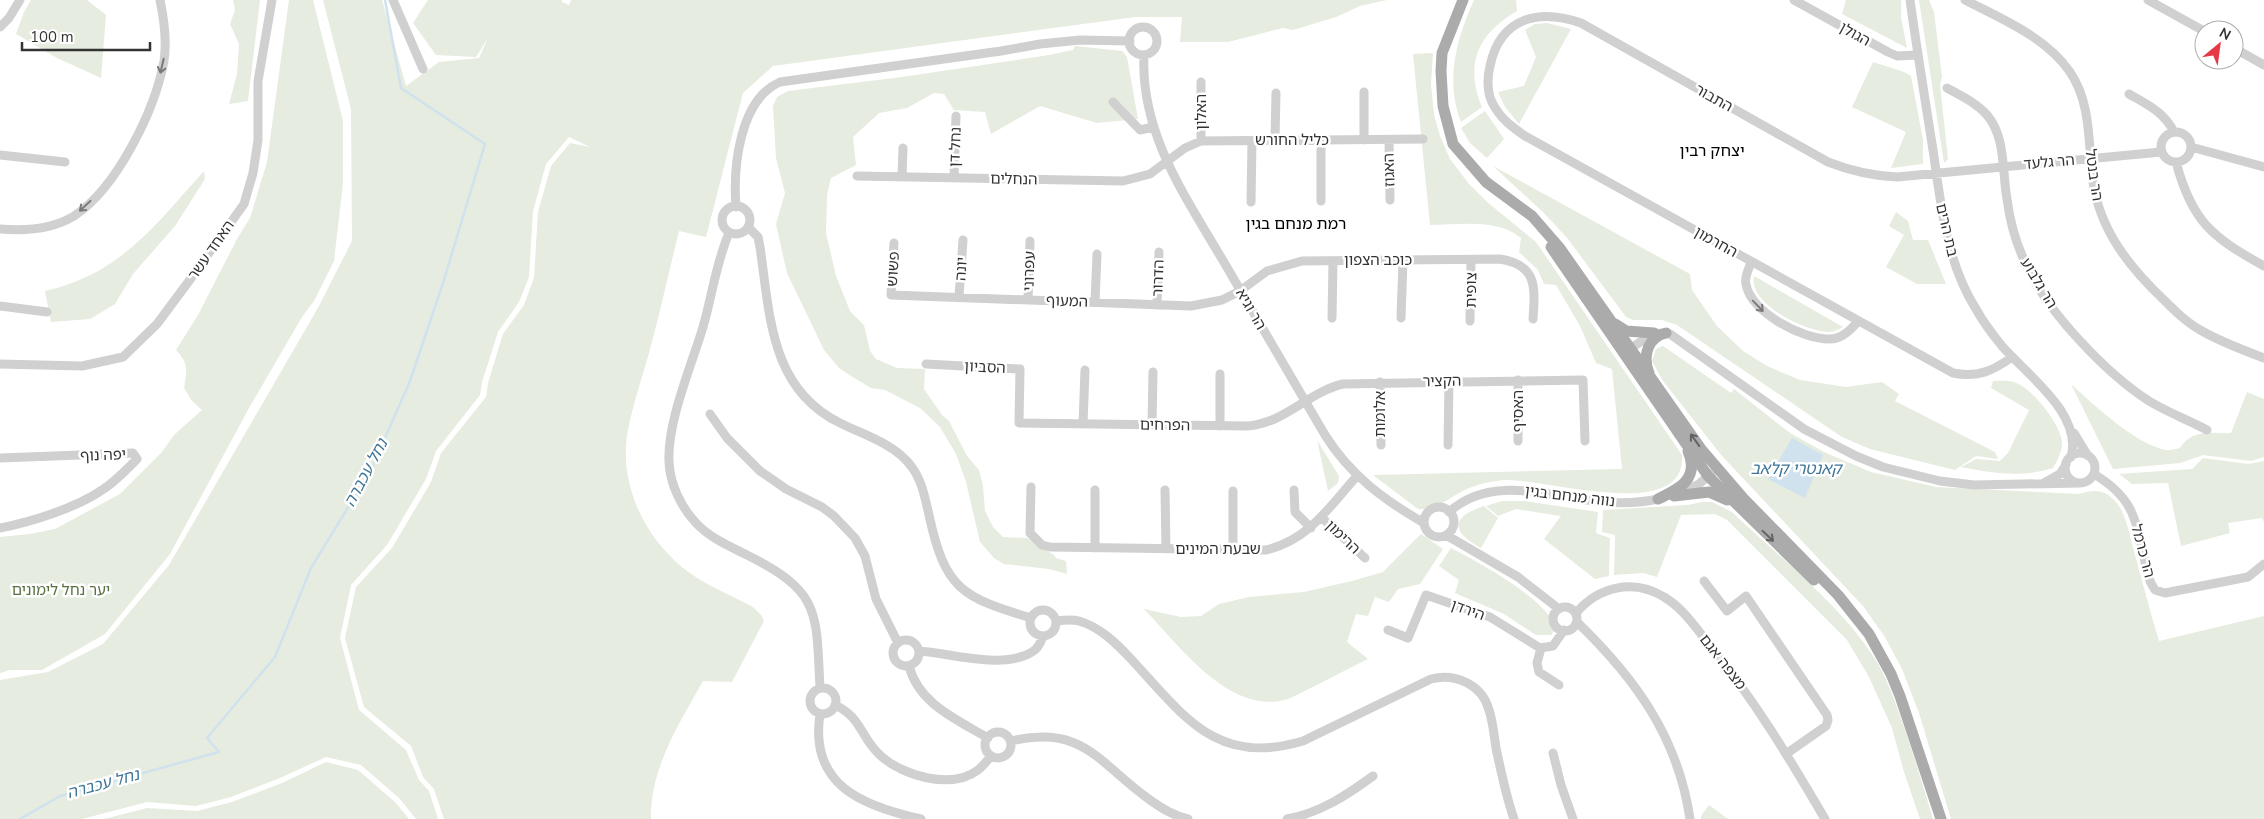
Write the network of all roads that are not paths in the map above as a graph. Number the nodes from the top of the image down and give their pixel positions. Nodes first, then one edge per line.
1 (20, 0) edge
2 (160, 0) edge
3 (272, 0) edge
4 (393, 0) edge
5 (1463, 0) edge
6 (1794, 0) edge
7 (1910, 0) edge
8 (1965, 0) edge
9 (2148, 0) edge
10 (2194, 25) edge
11 (0, 27) edge
12 (1501, 38) joint
13 (1130, 40) junction
14 (2244, 54) edge
15 (1144, 55) junction
16 (1918, 55) junction
17 (2264, 65) edge
18 (423, 69) dead end
19 (1201, 82) dead end
20 (1946, 88) dead end
21 (1364, 92) dead end
22 (1276, 93) dead end
23 (2129, 94) dead end
24 (1113, 102) dead end
25 (956, 116) dead end
26 (1153, 127) junction
27 (2174, 132) junction
28 (1276, 140) junction
29 (1321, 140) junction
30 (1364, 140) junction
31 (1388, 140) junction
32 (1423, 140) dead end
33 (1200, 141) junction
34 (1252, 141) junction
35 (2191, 147) junction
36 (904, 148) dead end
37 (2161, 152) junction
38 (0, 155) edge
39 (2091, 158) junction
40 (65, 162) dead end
41 (1167, 162) junction
42 (2176, 162) junction
43 (2003, 166) junction
44 (2264, 167) edge
45 (1936, 173) junction
46 (857, 176) dead end
47 (902, 177) junction
48 (954, 178) junction
49 (1390, 200) dead end
50 (1321, 201) dead end
51 (1252, 202) dead end
52 (736, 206) junction
53 (1532, 216) junction
54 (0, 228) edge
55 (748, 228) junction
56 (729, 233) junction
57 (963, 240) dead end
58 (1030, 241) dead end
59 (894, 243) dead end
60 (1159, 252) dead end
61 (1097, 254) dead end
62 (1333, 260) junction
63 (1403, 260) junction
64 (1471, 260) junction
65 (1752, 262) junction
66 (2264, 266) edge
67 (1240, 291) junction
68 (891, 295) joint
69 (960, 298) junction
70 (1028, 300) junction
71 (1095, 302) junction
72 (1157, 305) junction
73 (0, 306) edge
74 (47, 312) dead end
75 (1332, 318) dead end
76 (1401, 318) dead end
77 (1533, 320) dead end
78 (1610, 320) junction
79 (1470, 321) dead end
80 (1858, 321) junction
81 (1654, 333) junction
82 (1666, 333) junction
83 (1626, 351) junction
84 (2012, 357) junction
85 (2264, 358) edge
86 (0, 364) edge
87 (926, 364) dead end
88 (1085, 370) dead end
89 (1153, 372) dead end
90 (1220, 374) dead end
91 (1518, 380) junction
92 (1652, 380) junction
93 (1449, 381) junction
94 (1380, 382) junction
95 (1306, 402) junction
96 (710, 414) dead end
97 (1019, 424) joint
98 (1083, 424) junction
99 (2068, 424) junction
100 (1152, 425) junction
101 (1220, 426) junction
102 (2207, 430) dead end
103 (1518, 441) dead end
104 (1585, 441) dead end
105 (1683, 441) junction
106 (1381, 445) dead end
107 (1448, 445) dead end
108 (2088, 456) junction
109 (0, 458) edge
110 (2068, 460) junction
111 (1712, 472) junction
112 (2094, 474) junction
113 (1357, 476) junction
114 (2080, 483) junction
115 (2038, 484) junction
116 (1031, 487) dead end
117 (1095, 490) dead end
118 (1166, 490) dead end
119 (1294, 490) dead end
120 (1233, 491) dead end
121 (1674, 496) junction
122 (1658, 499) junction
123 (1449, 512) junction
124 (1321, 516) junction
125 (1746, 516) junction
126 (1424, 523) junction
127 (0, 528) edge
128 (1311, 528) junction
129 (1446, 535) junction
130 (1095, 548) junction
131 (1166, 549) junction
132 (1233, 550) junction
133 (1365, 558) dead end
134 (2264, 564) edge
135 (1704, 581) dead end
136 (1559, 609) junction
137 (1032, 618) junction
138 (1576, 618) junction
139 (1056, 621) junction
140 (1388, 630) dead end
141 (1564, 630) junction
142 (1043, 636) junction
143 (898, 643) junction
144 (1541, 648) junction
145 (919, 651) junction
146 (1885, 662) junction
147 (909, 666) junction
148 (1559, 685) dead end
149 (820, 688) junction
150 (836, 706) junction
151 (820, 714) junction
152 (988, 738) junction
153 (1011, 741) junction
154 (1553, 753) dead end
155 (1786, 754) junction
156 (991, 756) junction
157 (1373, 776) dead end
158 (920, 819) edge
159 (1188, 819) edge
160 (1287, 819) edge
161 (1514, 819) edge
162 (1573, 819) edge
163 (1690, 819) edge
164 (1825, 819) edge
165 (1941, 819) edge

1 - 11 street
2 -> 54 street
3 - 86 street, האחד עשר
4 - 18 street
5 - 53 main road
6 - 16 street, הגולן
7 - 16 street, בת הרים
8 - 39 street, הר בנטל
9 - 10 street
12 - 45 street, התבור
12 - 65 street, החרמון
13 - 15 street
13 - 15 street
13 - 52 street
14 - 17 street
15 - 26 street, הר וגיא
16 - 45 street, בת הרים
19 - 33 street, האלון
20 - 43 street, הר גלבוע
21 - 30 street
22 - 28 street
23 - 27 street
24 - 26 street
25 - 48 street, נחל דן
26 - 41 street, הר וגיא
27 - 35 street
27 - 37 street
28 - 29 street, כליל החורש
28 - 34 street, כליל החורש
29 - 30 street, כליל החורש
29 - 50 street
30 - 31 street, כליל החורש
31 - 32 street, כליל החורש
31 - 49 street, האגוז
33 - 34 street, כליל החורש
33 - 41 street, כליל החורש
34 - 51 street
35 - 42 street
35 - 44 street
36 - 47 street
37 - 39 street, הר גלעד
37 - 42 street
38 - 40 street
39 - 43 street, הר גלעד
39 - 85 street, הר בנטל
41 - 48 street, הנחלים
41 - 67 street, הר וגיא
42 - 66 street
43 - 45 street, הר גלעד
43 - 102 street, הר גלבוע
45 - 84 street, בת הרים
46 - 47 street, הנחלים
47 - 48 street, הנחלים
52 - 55 street
52 - 56 street
53 - 78 main road
53 - 83 main road
55 - 56 street
55 - 137 street
56 - 149 street
57 - 69 street, יונה
58 - 70 street, עפרוני
59 - 68 street, פשוש
60 - 72 street, הדרור
61 - 71 street
62 - 63 street, כוכב הצפון
62 - 67 street, כוכב הצפון
62 - 75 street
63 - 64 street, כוכב הצפון
63 - 76 street
64 - 77 street, כוכב הצפון
64 - 79 street, צופית
65 - 80 street, החרמון
65 -> 80 street
67 - 72 street, המעוף
67 - 95 street, הר וגיא
68 - 69 street, המעוף
69 - 70 street, המעוף
70 - 71 street, המעוף
71 - 72 street, המעוף
73 - 74 street
78 - 81 main road
78 - 83 main road
80 - 84 street, החרמון
81 - 82 street
81 - 83 street
82 - 92 main road
82 - 115 street
83 - 92 main road
83 - 105 main road
84 - 99 street, בת הרים
87 - 97 street, הסביון
88 - 98 street
89 - 100 street
90 - 101 street
91 - 93 street, הקציר
91 - 103 street, האסיף
91 - 104 street, הקציר
111 -> 92 main road
93 - 94 street, הקציר
93 - 107 street
94 - 95 street, הקציר
94 - 106 street, אלומות
95 - 101 street, הפרחים
95 - 113 street, הר וגיא
96 - 143 street
97 - 98 street, הפרחים
98 - 100 street, הפרחים
99 - 108 street, בת הרים
99 - 110 street, בת הרים
100 - 101 street, הפרחים
105 - 111 main road
105 - 122 main road
108 - 110 street
108 - 112 street
109 - 127 street, יפה נוף
110 - 114 street
110 - 115 street
111 - 121 street, נווה מנחם בגין
111 - 125 main road
111 - 146 main road
112 - 114 street
112 - 134 street, הר כרמל
113 - 124 street, שבעת המינים
113 - 126 street, הר וגיא
114 - 115 street
116 - 130 street, שבעת המינים
117 - 130 street
118 - 131 street
119 - 128 street, הרימון
120 - 132 street
121 - 122 street, נווה מנחם בגין
121 - 125 main road
122 - 123 street, נווה מנחם בגין
123 - 126 street
123 - 129 street
124 - 128 street, שבעת המינים
124 - 133 street, הרימון
125 -> 146 main road
126 - 129 street
128 - 132 street, שבעת המינים
129 - 136 street
130 - 131 street, שבעת המינים
131 - 132 street, שבעת המינים
135 - 155 street
136 - 138 street
136 - 141 street
137 - 139 street
137 - 142 street
138 - 141 street
138 - 155 street, מצפה אגם
138 - 163 street
139 - 142 street
139 - 161 street
140 - 144 street, הירדן
141 - 144 street
142 - 145 street
143 - 145 street
143 - 147 street
144 - 148 street
145 - 147 street
146 - 165 main road
147 - 152 street
149 - 150 street
149 - 151 street
150 - 151 street
150 - 156 street
151 - 158 street
152 - 153 street
152 - 156 street
153 - 156 street
153 - 159 street
154 - 162 street
155 - 164 street, מצפה אגם
157 - 160 street

